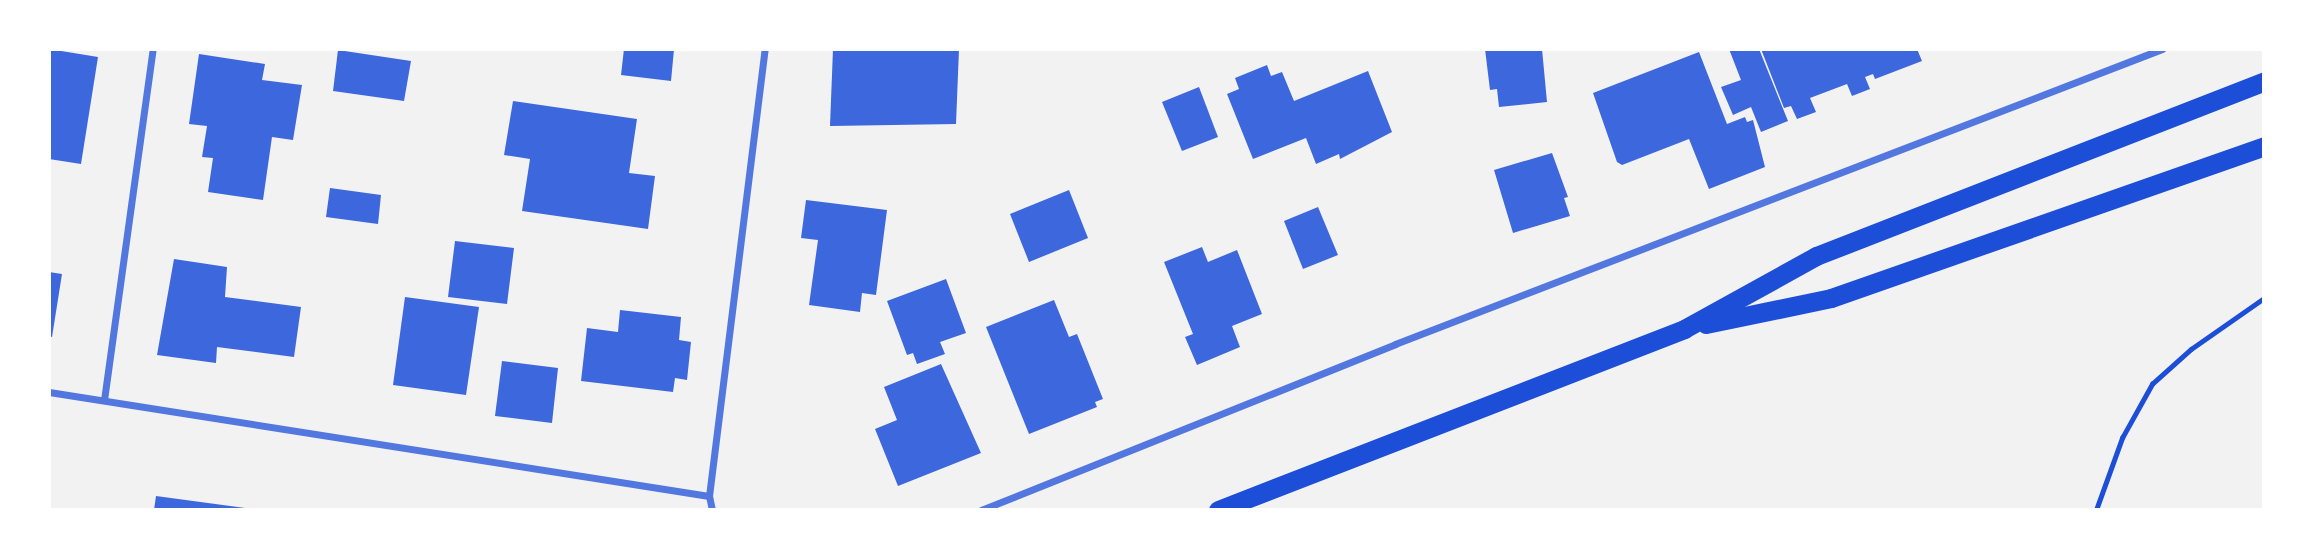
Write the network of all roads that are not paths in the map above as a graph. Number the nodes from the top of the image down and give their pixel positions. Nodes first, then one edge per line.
1 (153, 49) edge
2 (765, 49) edge
3 (2162, 49) edge
4 (2264, 81) edge
5 (2264, 146) edge
6 (1684, 328) junction
7 (49, 392) edge
8 (104, 400) junction
9 (709, 496) junction
10 (712, 510) edge
11 (981, 510) edge
12 (1218, 510) edge

1 - 8 street
2 - 9 street
3 - 11 street
4 - 6 highway
5 - 6 highway
6 - 12 highway
7 - 8 street
8 - 9 street
9 - 10 street

